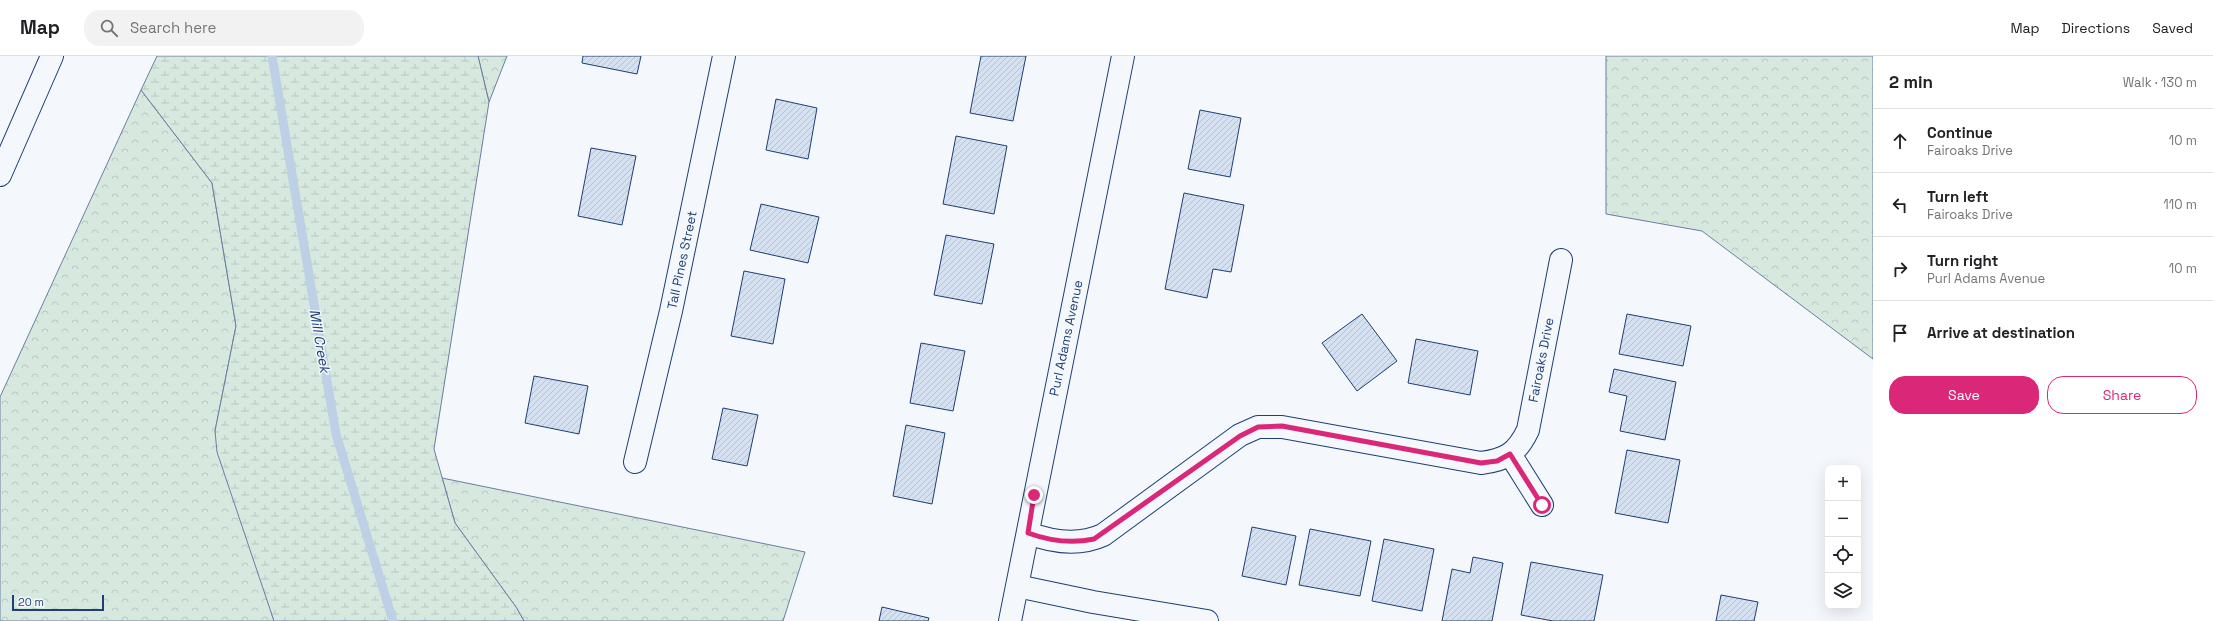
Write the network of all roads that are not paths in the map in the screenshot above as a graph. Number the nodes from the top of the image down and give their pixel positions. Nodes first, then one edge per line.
1 (52, 56) edge
2 (724, 56) edge
3 (1123, 56) edge
4 (0, 174) edge
5 (1561, 260) dead end
6 (1510, 454) junction
7 (635, 462) dead end
8 (1542, 505) dead end
9 (1036, 536) junction
10 (1017, 586) junction
11 (1010, 621) edge
12 (1207, 621) edge

1 - 4 street
2 - 7 street, Tall Pines Street
3 - 9 street, Purl Adams Avenue
5 - 6 street, Fairoaks Drive
6 - 8 street
6 - 9 street, Fairoaks Drive
9 - 10 street, Purl Adams Avenue
10 - 11 street, Purl Adams Avenue
10 - 12 street

